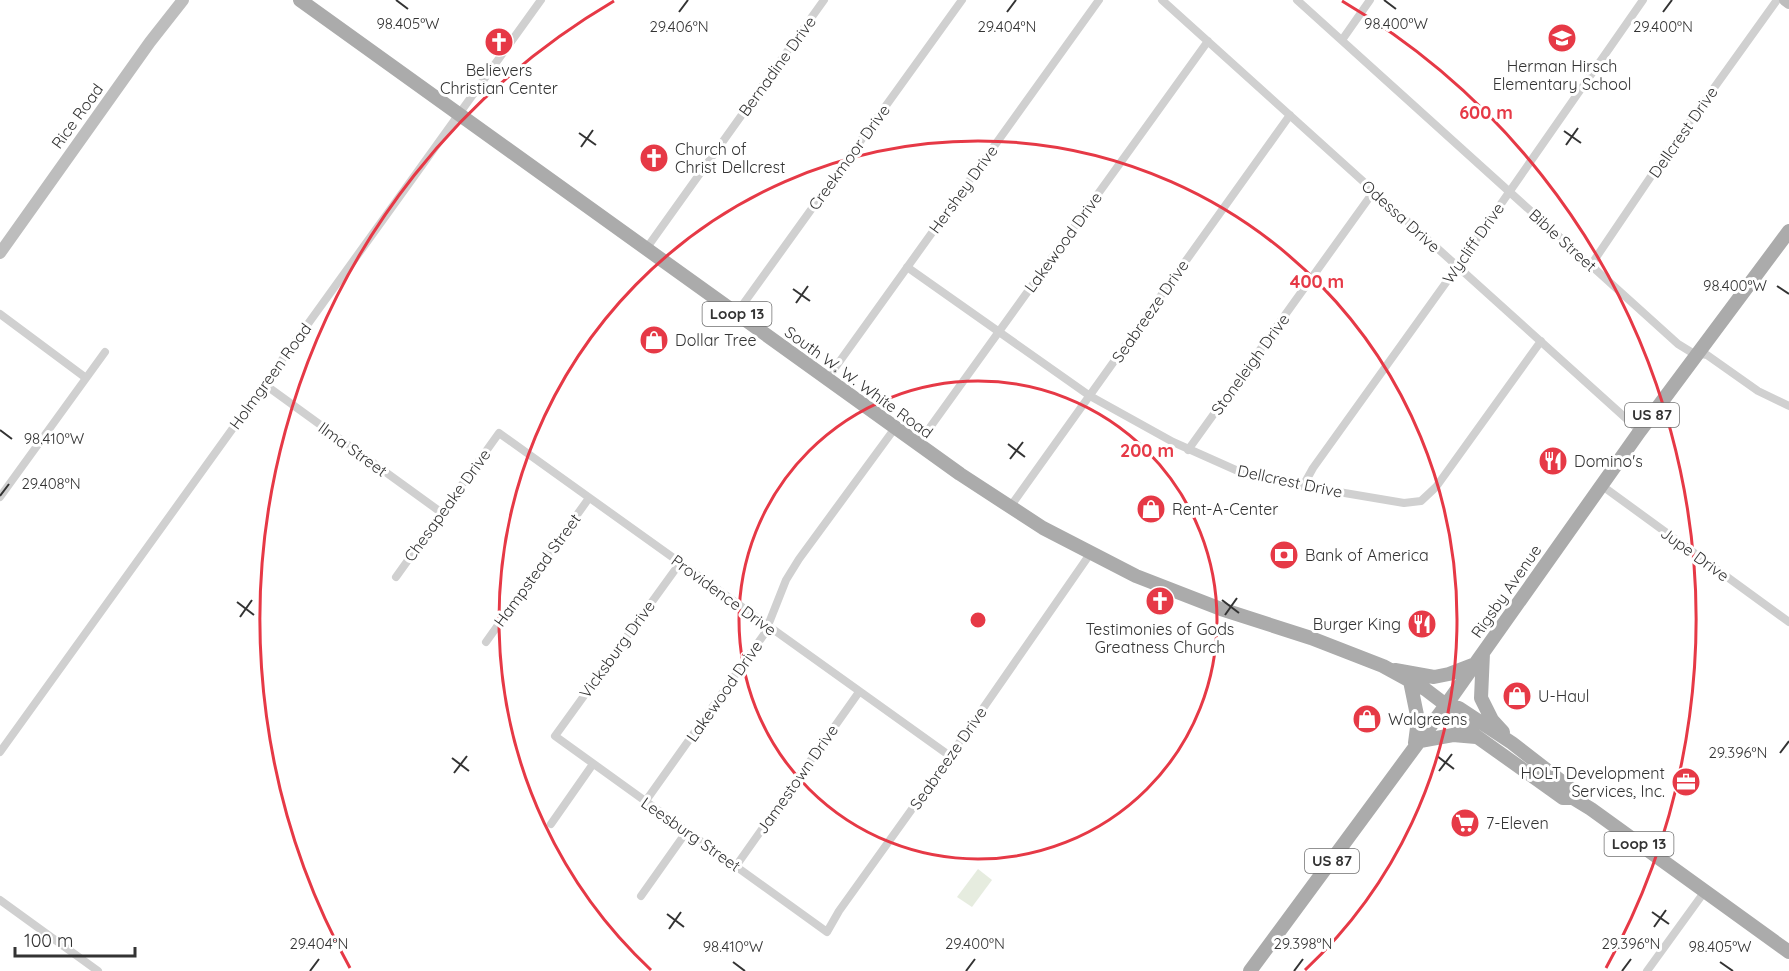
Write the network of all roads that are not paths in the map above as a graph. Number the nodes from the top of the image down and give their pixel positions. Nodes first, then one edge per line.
1 (183, 0) edge
2 (300, 0) edge
3 (541, 0) edge
4 (824, 0) edge
5 (962, 0) edge
6 (1099, 0) edge
7 (1162, 0) edge
8 (1297, 0) edge
9 (1370, 0) edge
10 (1643, 0) edge
11 (1777, 0) edge
12 (1785, 0) edge
13 (1789, 3) edge
14 (1342, 40) junction
15 (1208, 41) junction
16 (458, 115) junction
17 (1290, 115) junction
18 (1374, 191) junction
19 (1510, 192) junction
20 (1789, 231) edge
21 (646, 249) junction
22 (0, 253) edge
23 (1591, 265) junction
24 (1457, 266) junction
25 (907, 267) junction
26 (0, 314) edge
27 (736, 314) junction
28 (998, 332) junction
29 (1541, 340) junction
30 (105, 352) dead end
31 (1699, 352) junction
32 (86, 378) junction
33 (827, 379) junction
34 (264, 384) junction
35 (1090, 396) junction
36 (1789, 406) edge
37 (895, 428) junction
38 (1640, 431) junction
39 (499, 433) joint
40 (918, 444) junction
41 (1188, 450) junction
42 (1601, 485) junction
43 (1304, 486) junction
44 (0, 497) edge
45 (589, 498) junction
46 (1010, 507) junction
47 (442, 513) junction
48 (1090, 554) junction
49 (680, 563) junction
50 (396, 577) dead end
51 (1789, 622) edge
52 (768, 626) junction
53 (486, 642) dead end
54 (1483, 652) junction
55 (1474, 664) junction
56 (1389, 669) junction
57 (1410, 681) junction
58 (859, 692) junction
59 (1446, 705) junction
60 (555, 736) joint
61 (1476, 736) junction
62 (1501, 742) junction
63 (1416, 746) junction
64 (0, 752) edge
65 (950, 756) junction
66 (593, 764) junction
67 (1573, 798) junction
68 (645, 802) junction
69 (550, 824) dead end
70 (687, 831) junction
71 (736, 866) junction
72 (1705, 891) junction
73 (641, 896) dead end
74 (0, 900) edge
75 (827, 932) joint
76 (1789, 952) edge
77 (98, 971) edge
78 (1250, 971) edge
79 (1647, 971) edge

1 - 22 street, Rice Road
2 - 16 main road, South W. W. White Road / Loop 13
3 - 16 street, Holmgreen Road
4 - 21 street, Bernadine Drive
5 - 27 street, Creekmoor Drive
6 - 25 street, Hershey Drive
7 - 15 street, Odessa Drive
8 - 14 street, Bible Street
9 - 14 street
10 - 19 street, Wycliff Drive
11 - 23 street, Dellcrest Drive
12 - 13 street
14 - 19 street, Bible Street
15 - 17 street, Odessa Drive
15 - 28 street, Lakewood Drive
16 - 21 main road, South W. W. White Road / Loop 13
16 - 34 street, Holmgreen Road
17 - 18 street, Odessa Drive
17 - 35 street, Seabreeze Drive
18 - 24 street, Odessa Drive
18 - 41 street, Stoneleigh Drive
19 - 23 street, Bible Street
19 - 24 street, Wycliff Drive
20 - 31 main road, Rigsby Avenue / US 87
21 - 27 main road, South W. W. White Road / Loop 13
23 - 31 street, Bible Street
24 - 29 street, Odessa Drive
24 - 43 street, Wycliff Drive
25 - 28 street, Dellcrest Drive
25 - 33 street, Hershey Drive
26 - 32 street
27 - 33 main road, South W. W. White Road / Loop 13
28 - 35 street, Dellcrest Drive
28 - 40 street, Lakewood Drive
29 - 38 street, Odessa Drive
29 - 43 street, Dellcrest Drive
30 - 32 street
31 - 36 street, Bible Street
31 - 38 main road, Rigsby Avenue / US 87
32 - 44 street
33 - 37 main road, South W. W. White Road / Loop 13
34 - 47 street, Ilma Street
34 - 64 street, Holmgreen Road
35 - 41 street, Dellcrest Drive
35 - 46 street, Seabreeze Drive
37 - 40 main road, South W. W. White Road / Loop 13
37 - 52 street, Lakewood Drive
38 - 42 main road, Rigsby Avenue / US 87
39 - 45 street, Providence Drive
39 - 47 street, Chesapeake Drive
40 - 46 main road, South W. W. White Road / Loop 13
41 - 43 street, Dellcrest Drive
42 - 51 street, Jupe Drive
42 - 54 main road, Rigsby Avenue / US 87
45 - 49 street, Providence Drive
45 - 53 street, Hampstead Street
46 - 48 main road, South W. W. White Road / Loop 13
47 - 50 street, Chesapeake Drive
48 - 56 main road, South W. W. White Road / Loop 13
48 - 65 street, Seabreeze Drive
49 - 52 street, Providence Drive
49 - 60 street, Vicksburg Drive
52 - 58 street, Providence Drive
52 - 68 street, Lakewood Drive
54 - 55 main road, Rigsby Avenue / US 87
54 - 62 main road
55 - 56 main road
55 - 59 main road, Rigsby Avenue / US 87
56 - 57 main road, South W. W. White Road / Loop 13
57 - 59 main road, South W. W. White Road / Loop 13
57 - 63 main road
58 - 65 street, Providence Drive
58 - 71 street, Jamestown Drive
59 - 61 main road, South W. W. White Road / Loop 13
59 - 62 main road, South W. W. White Road / Loop 13
59 - 63 main road, Rigsby Avenue / US 87
60 - 66 street, Leesburg Street
61 - 62 main road, South W. W. White Road / Loop 13
61 - 63 main road
62 - 67 main road, South W. W. White Road / Loop 13
62 - 67 main road, South W. W. White Road / Loop 13
63 - 78 main road, Rigsby Avenue / US 87
65 - 75 street, Seabreeze Drive
66 - 68 street, Leesburg Street
66 - 69 street
67 - 72 main road, South W. W. White Road / Loop 13
68 - 70 street, Leesburg Street
70 - 71 street, Leesburg Street
70 - 73 street
71 - 75 street, Leesburg Street
72 - 76 main road, South W. W. White Road / Loop 13
72 - 79 street
74 - 77 street

